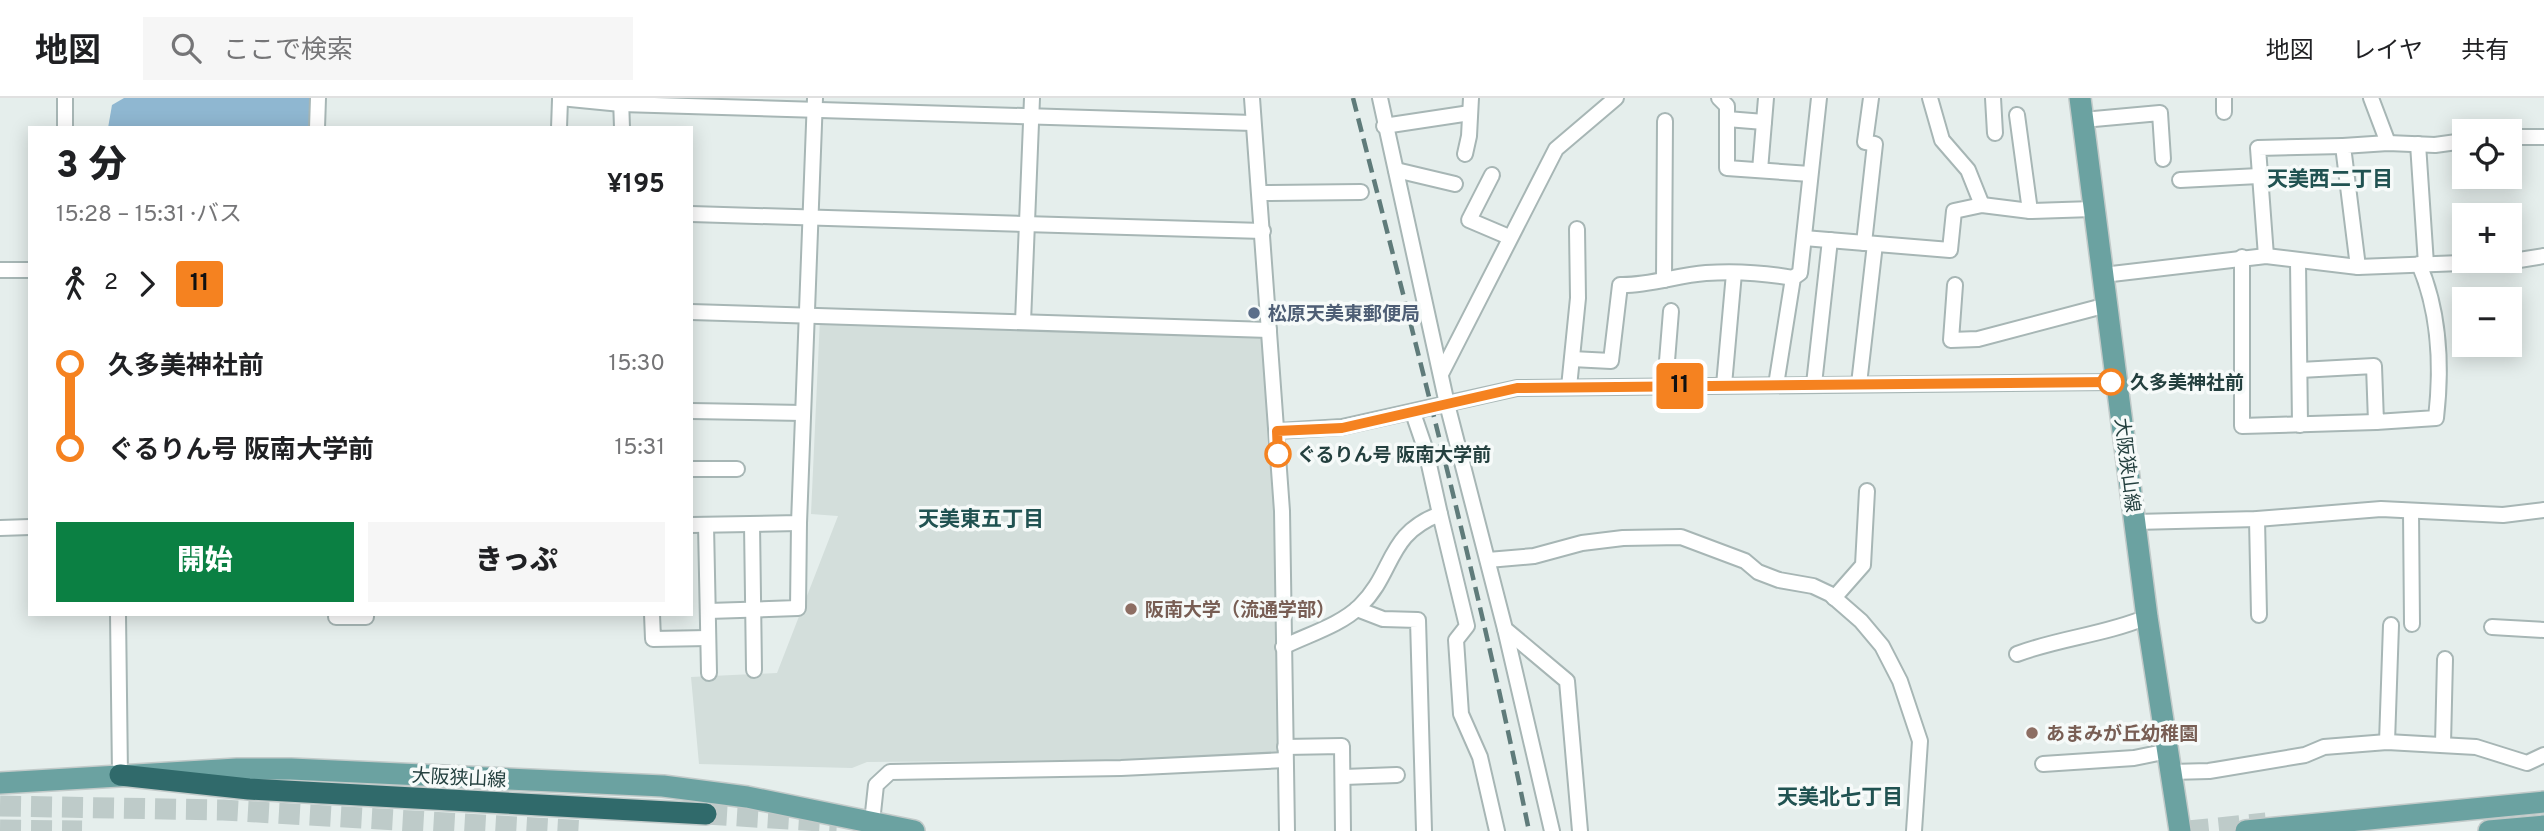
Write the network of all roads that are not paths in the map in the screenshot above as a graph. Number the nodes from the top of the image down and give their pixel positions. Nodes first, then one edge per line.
1 (65, 98) edge
2 (318, 98) edge
3 (1032, 98) edge
4 (1252, 98) edge
5 (1380, 98) edge
6 (1616, 98) edge
7 (1719, 98) edge
8 (1766, 98) edge
9 (1819, 98) edge
10 (1871, 98) edge
11 (1930, 98) edge
12 (1993, 98) edge
13 (2080, 98) edge
14 (2371, 98) edge
15 (559, 99) edge
16 (621, 101) edge
17 (815, 104) edge
18 (1470, 105) edge
19 (2017, 115) dead end
20 (1032, 117) junction
21 (1727, 119) junction
22 (2083, 120) junction
23 (1665, 121) dead end
24 (1764, 122) junction
25 (1253, 123) junction
26 (65, 126) edge
27 (317, 126) edge
28 (559, 126) edge
29 (622, 126) edge
30 (1384, 126) junction
31 (1995, 132) dead end
32 (2522, 136) edge
33 (2544, 136) edge
34 (2452, 142) edge
35 (2388, 143) junction
36 (2418, 144) junction
37 (2343, 146) junction
38 (1465, 154) dead end
39 (2163, 159) dead end
40 (1396, 170) junction
41 (1760, 170) junction
42 (1811, 174) junction
43 (1492, 175) dead end
44 (2259, 176) junction
45 (2180, 180) dead end
46 (1455, 184) dead end
47 (1361, 192) dead end
48 (1261, 193) junction
49 (1982, 205) junction
50 (2093, 209) junction
51 (2030, 211) junction
52 (693, 214) edge
53 (811, 218) junction
54 (1026, 224) junction
55 (1577, 229) dead end
56 (1263, 231) junction
57 (1509, 237) junction
58 (1804, 238) junction
59 (1830, 240) junction
60 (1870, 243) junction
61 (2266, 256) junction
62 (2544, 256) edge
63 (2242, 257) junction
64 (2298, 262) junction
65 (2423, 264) junction
66 (2358, 267) junction
67 (0, 270) edge
68 (28, 270) edge
69 (1734, 273) junction
70 (2103, 275) junction
71 (1793, 278) junction
72 (1664, 280) junction
73 (1955, 285) dead end
74 (2107, 305) junction
75 (1671, 311) dead end
76 (693, 312) edge
77 (807, 317) junction
78 (1023, 322) junction
79 (1269, 330) junction
80 (1572, 359) junction
81 (2300, 370) junction
82 (1442, 372) junction
83 (2118, 382) junction
84 (1814, 384) junction
85 (1859, 384) junction
86 (1724, 385) junction
87 (1776, 385) junction
88 (1665, 386) junction
89 (1569, 387) junction
90 (1447, 404) junction
91 (693, 411) edge
92 (1413, 413) junction
93 (803, 414) junction
94 (2376, 422) junction
95 (2300, 425) junction
96 (1277, 431) junction
97 (693, 469) edge
98 (737, 469) dead end
99 (1867, 491) dead end
100 (2544, 510) edge
101 (2411, 511) junction
102 (1440, 514) junction
103 (2257, 519) junction
104 (2135, 522) junction
105 (799, 523) junction
106 (752, 524) junction
107 (698, 525) edge
108 (28, 527) edge
109 (0, 528) edge
110 (1489, 560) junction
111 (1834, 598) junction
112 (1357, 609) junction
113 (753, 610) junction
114 (708, 611) junction
115 (2259, 615) dead end
116 (118, 616) edge
117 (346, 616) edge
118 (652, 616) edge
119 (336, 617) dead end
120 (2147, 617) junction
121 (2412, 624) dead end
122 (2391, 625) dead end
123 (2492, 626) dead end
124 (1505, 629) junction
125 (2544, 630) edge
126 (708, 638) junction
127 (1283, 647) junction
128 (2017, 654) dead end
129 (2445, 659) dead end
130 (754, 670) dead end
131 (709, 673) dead end
132 (2387, 742) junction
133 (2443, 744) junction
134 (1285, 753) junction
135 (2544, 755) edge
136 (2170, 762) junction
137 (2043, 764) dead end
138 (120, 775) junction
139 (1397, 775) dead end
140 (1343, 777) junction
141 (0, 783) edge
142 (2544, 802) edge
143 (706, 814) tunnel mouth
144 (872, 822) junction
145 (2544, 826) edge
146 (914, 831) edge
147 (1287, 831) edge
148 (1343, 831) edge
149 (1424, 831) edge
150 (1497, 831) edge
151 (1552, 831) edge
152 (1580, 831) edge
153 (1914, 831) edge
154 (2180, 831) edge
155 (2246, 831) tunnel mouth
156 (2489, 831) edge

1 - 26 street
2 - 27 street
3 - 20 street
4 - 25 street
5 - 30 street
6 - 57 street
7 - 21 street
8 - 24 street
9 - 42 street
10 - 60 street
11 - 49 street
12 - 31 street
13 - 22 main road, 大阪狭山線
14 - 35 street
15 - 16 street
15 - 28 street
16 - 17 street
16 - 29 street
17 - 20 street
17 - 53 street
18 - 30 street
18 - 38 street
19 - 51 street
20 - 25 street
20 - 54 street
21 - 24 street
21 - 41 street
22 - 39 street
22 - 50 main road, 大阪狭山線
23 - 72 street
24 - 41 street
25 - 48 street
30 - 40 street
32 - 33 street
34 - 36 street
35 - 36 street
35 - 37 street
36 - 65 street
37 - 44 street
37 - 66 street
40 - 46 street
40 - 82 street
41 - 42 street
42 - 58 street
43 - 57 street
44 - 45 street
44 - 61 street
47 - 48 street
48 - 56 street
49 - 51 street
49 - 60 street
50 - 51 street
50 - 70 main road, 大阪狭山線
52 - 53 street
53 - 54 street
53 - 77 street
54 - 56 street
54 - 78 street
55 - 80 street
56 - 79 street
57 - 82 street
58 - 59 street
58 - 71 street
59 - 60 street
59 - 84 street
60 - 85 street
61 - 63 street
61 - 64 street
62 - 65 street
63 - 70 street
63 - 95 street
64 - 66 street
64 - 81 street
65 - 66 street
65 - 94 street
67 - 68 street
69 - 71 street
69 - 72 street
69 - 86 street
70 - 74 main road, 大阪狭山線
71 - 87 street
72 - 80 street
73 - 74 street
74 - 83 main road, 大阪狭山線
75 - 88 street
76 - 77 street
77 - 78 street
77 - 93 street
78 - 79 street
79 - 96 street
80 - 89 street
81 - 94 street
81 - 95 street
82 - 90 street
83 - 85 street
83 - 104 main road, 大阪狭山線
84 - 85 street
84 - 87 street
86 - 87 street
86 - 88 street
88 - 89 street
89 - 90 street
90 - 92 street
90 - 110 street
91 - 93 street
92 - 96 street
92 - 102 street
93 - 105 street
94 - 95 street
96 - 127 street
97 - 98 street
99 - 111 street
100 - 101 street
101 - 103 street
101 - 121 street
102 - 112 street
102 - 150 street
103 - 104 street
103 - 115 street
104 - 120 main road, 大阪狭山線
105 - 106 street
105 - 113 street
106 - 107 street
106 - 113 street
107 - 114 street
108 - 109 street
110 - 111 street
110 - 124 street
111 - 153 street
112 - 127 street
112 - 149 street
113 - 114 street
113 - 130 street
114 - 126 street
116 - 138 street
117 - 119 street
118 - 126 street
120 - 128 street
120 - 136 main road, 大阪狭山線
122 - 132 street
123 - 125 street
124 - 151 street
124 - 152 street
126 - 131 street
127 - 134 street
129 - 133 street
132 - 133 street
132 - 136 street
133 - 135 street
134 - 140 street
134 - 144 street
134 - 147 street
136 - 137 street
136 - 154 main road, 大阪狭山線
138 - 141 main road, 大阪狭山線
138 - 143 highway
138 - 144 main road, 大阪狭山線
139 - 140 street
140 - 148 street
142 - 155 main road
144 - 146 main road, 大阪狭山線
145 - 156 main road

